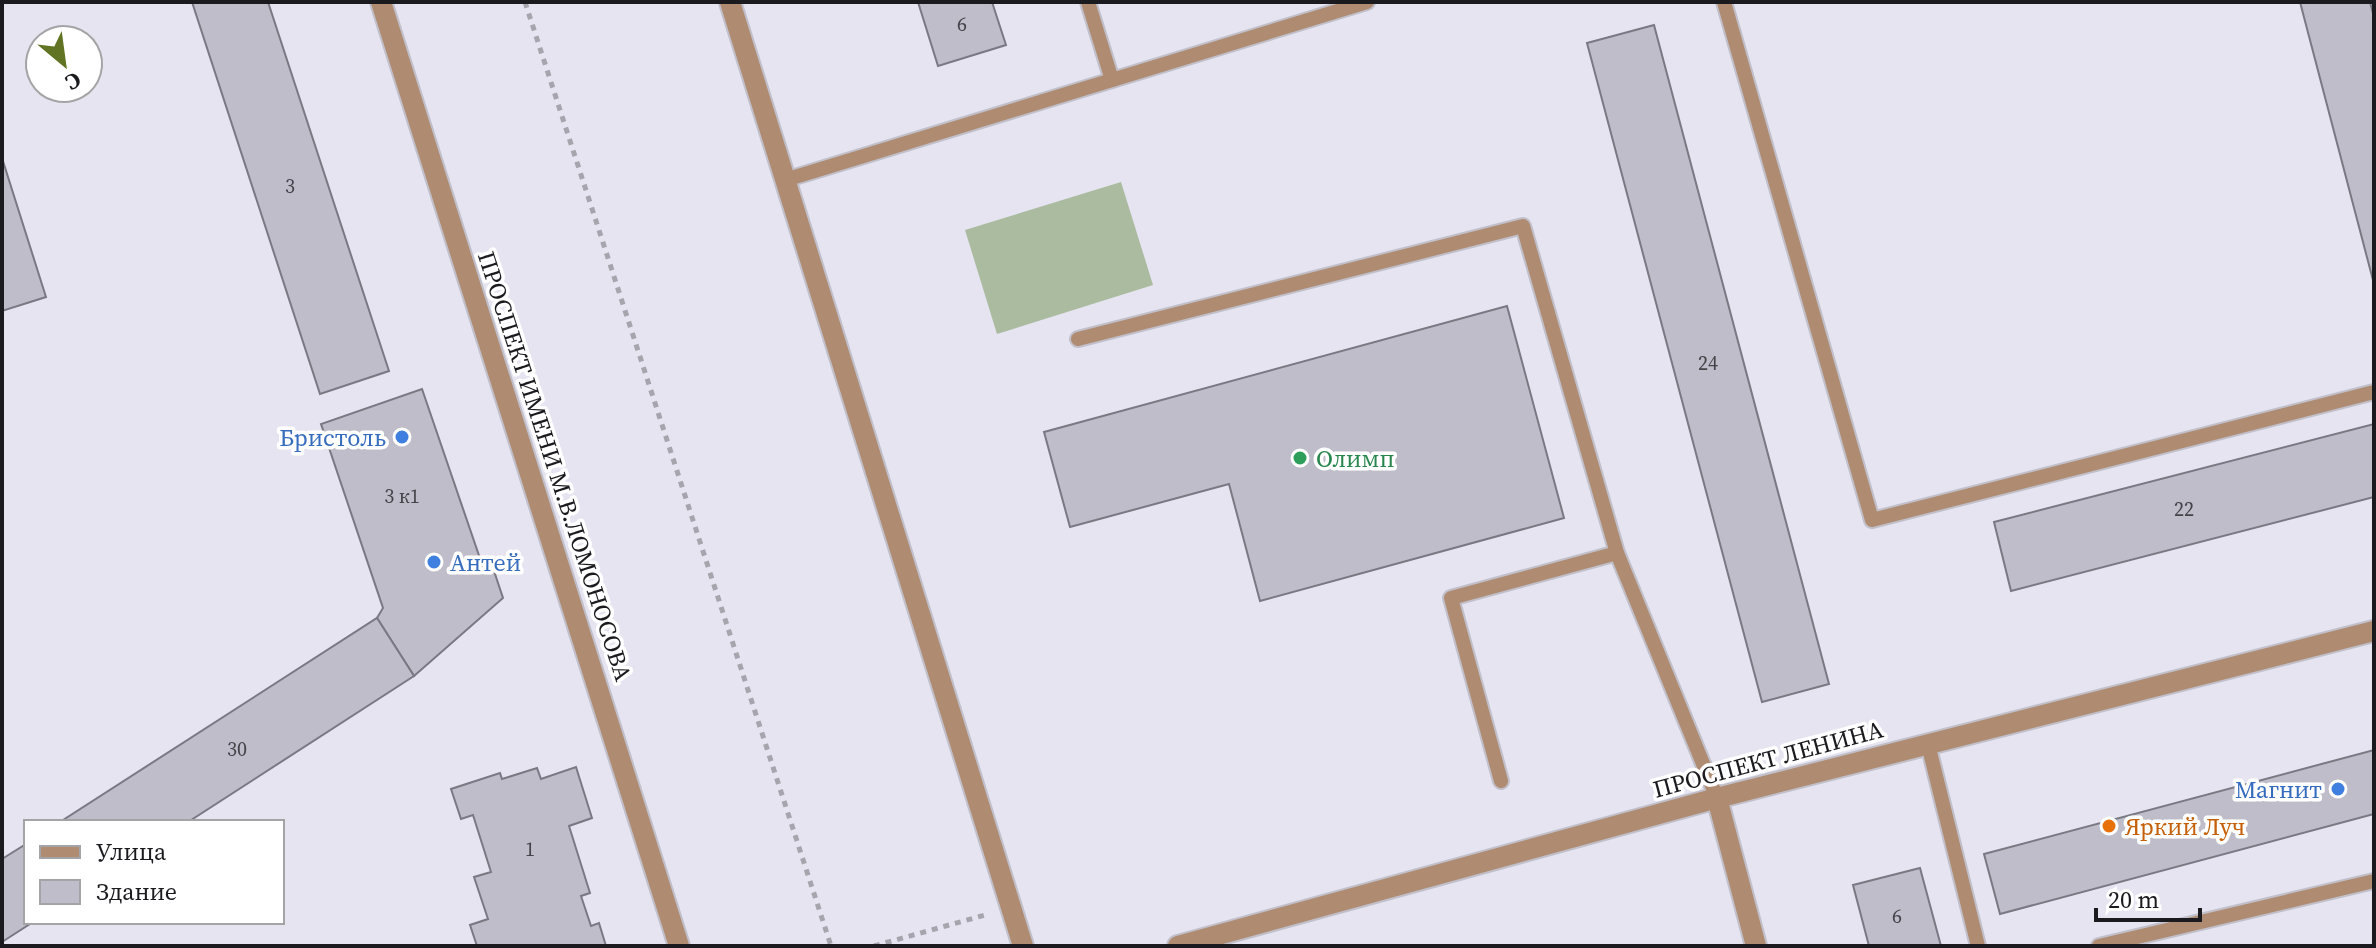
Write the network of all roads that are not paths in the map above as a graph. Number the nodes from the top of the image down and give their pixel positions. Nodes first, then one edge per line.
1 (381, 2) edge
2 (730, 2) edge
3 (1088, 2) edge
4 (1367, 2) edge
5 (1724, 2) edge
6 (1112, 80) junction
7 (785, 180) junction
8 (1078, 339) dead end
9 (2374, 392) edge
10 (1617, 553) junction
11 (2374, 631) edge
12 (1928, 744) junction
13 (1501, 781) dead end
14 (1717, 798) junction
15 (2374, 881) edge
16 (679, 946) edge
17 (1023, 946) edge
18 (1178, 946) edge
19 (1756, 946) edge
20 (1978, 946) edge
21 (2099, 946) edge

1 - 16 street, ПРОСПЕКТ ИМЕНИ М.В.ЛОМОНОСОВА
2 - 7 street
3 - 6 lane
4 - 6 lane
5 - 9 lane
6 - 7 lane
7 - 17 street
8 - 10 lane
10 - 13 lane
10 - 14 lane
11 - 12 street, ПРОСПЕКТ ЛЕНИНА
12 - 14 street, ПРОСПЕКТ ЛЕНИНА
12 - 20 lane
14 - 18 street, ПРОСПЕКТ ЛЕНИНА
14 - 19 street
15 - 21 lane

